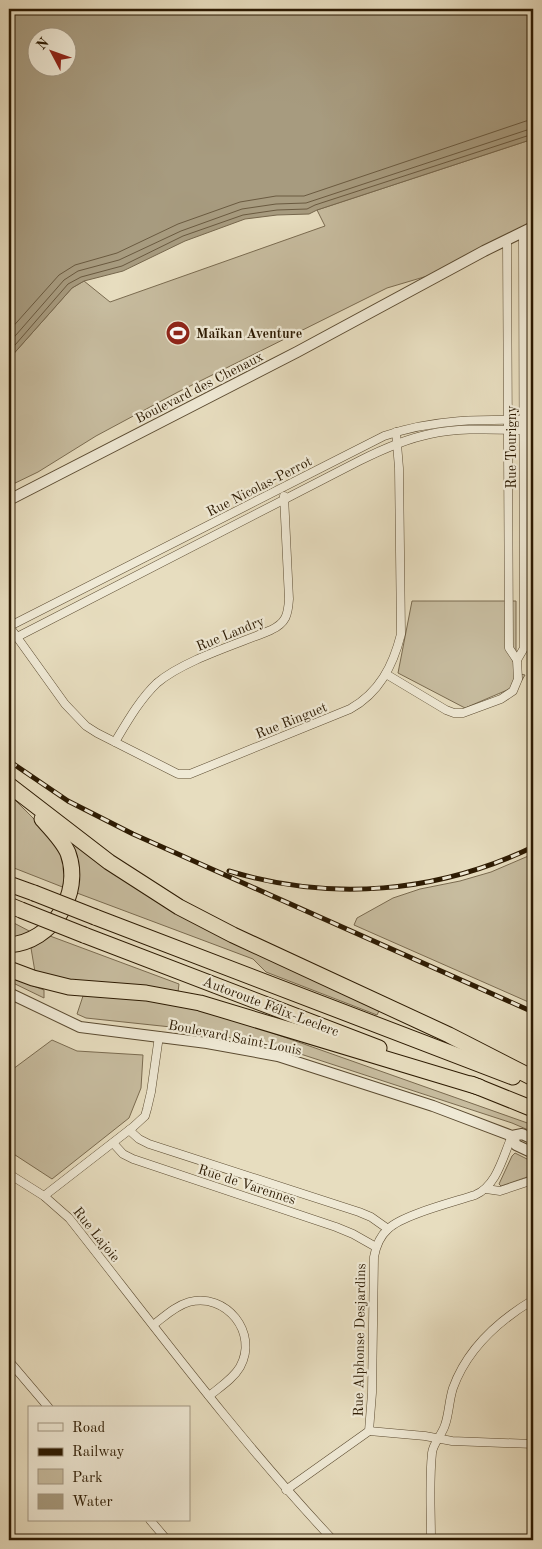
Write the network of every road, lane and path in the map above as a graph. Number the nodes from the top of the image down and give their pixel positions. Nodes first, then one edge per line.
1 (533, 227) edge
2 (523, 232) junction
3 (507, 240) junction
4 (508, 419) junction
5 (524, 420) junction
6 (533, 420) edge
7 (508, 430) junction
8 (524, 430) junction
9 (533, 430) edge
10 (396, 432) junction
11 (398, 443) junction
12 (284, 487) junction
13 (285, 499) junction
14 (9, 500) edge
15 (9, 615) edge
16 (9, 626) edge
17 (17, 637) junction
18 (517, 660) junction
19 (386, 674) junction
20 (115, 742) junction
21 (10, 786) edge
22 (9, 884) edge
23 (15, 908) edge
24 (9, 945) edge
25 (9, 969) edge
26 (9, 993) edge
27 (160, 1036) junction
28 (533, 1078) edge
29 (533, 1085) edge
30 (479, 1087) junction
31 (533, 1109) edge
32 (129, 1130) junction
33 (512, 1136) junction
34 (533, 1139) edge
35 (113, 1143) junction
36 (533, 1153) edge
37 (9, 1174) edge
38 (533, 1180) edge
39 (486, 1188) junction
40 (44, 1196) junction
41 (388, 1229) junction
42 (376, 1247) junction
43 (533, 1300) edge
44 (153, 1325) junction
45 (9, 1360) edge
46 (209, 1396) junction
47 (47, 1406) edge
48 (369, 1431) junction
49 (438, 1438) junction
50 (533, 1444) edge
51 (286, 1490) junction
52 (152, 1522) edge
53 (167, 1540) edge
54 (333, 1540) edge
55 (431, 1540) edge

1 - 2 street, Boulevard des Chenaux
2 - 3 street, Boulevard des Chenaux
2 - 5 street, Rue Tourigny
3 - 4 street, Rue Tourigny
3 - 14 street, Boulevard des Chenaux
4 - 5 street, Rue Nicolas-Perrot
4 - 7 street, Rue Tourigny
4 - 10 street, Rue Nicolas-Perrot
5 - 6 street, Rue Nicolas-Perrot
5 - 8 street, Rue Tourigny
7 - 8 street, Rue Nicolas-Perrot
7 - 11 street, Rue Nicolas-Perrot
7 - 18 street, Rue Tourigny
8 - 9 street, Rue Nicolas-Perrot
8 - 18 street, Rue Tourigny
10 - 11 street, Rue Ringuet
10 - 12 street, Rue Nicolas-Perrot
11 - 13 street, Rue Nicolas-Perrot
11 - 19 street, Rue Ringuet
12 - 13 street, Rue Landry
12 - 16 street, Rue Nicolas-Perrot
13 - 17 street, Rue Nicolas-Perrot
13 - 20 street, Rue Landry
15 - 16 street, Rue Ringuet
16 - 17 street, Rue Ringuet
17 - 20 street, Rue Ringuet
18 - 19 street, Rue Tourigny
19 - 20 street, Rue Ringuet
21 - 24 highway
21 - 28 highway
22 - 29 highway, Autoroute Félix-Leclerc, bridge
23 - 30 highway, Autoroute Félix-Leclerc, bridge
25 - 30 highway
26 - 27 street, Boulevard Saint-Louis
27 - 32 street
27 - 33 street, Boulevard Saint-Louis
30 - 31 highway, Autoroute Félix-Leclerc
32 - 35 street
32 - 41 street, Rue de Varennes
33 - 34 street, Boulevard Saint-Louis
33 - 36 street, Boulevard Saint-Louis
33 - 39 street
35 - 40 street
35 - 42 street, Rue de Varennes
37 - 40 street, Rue Lajoie
38 - 39 street, Rue Alphonse Desjardins
39 - 41 street, Rue Alphonse Desjardins
40 - 44 street, Rue Lajoie
41 - 42 street, Rue Alphonse Desjardins
42 - 48 street, Rue Alphonse Desjardins
43 - 49 street
44 - 46 street, Rue Lajoie
44 - 46 street
45 - 47 street
46 - 51 street, Rue Lajoie
48 - 49 street
48 - 51 street, Rue Alphonse Desjardins
49 - 50 street
49 - 55 street
51 - 54 street, Rue Lajoie
52 - 53 street

